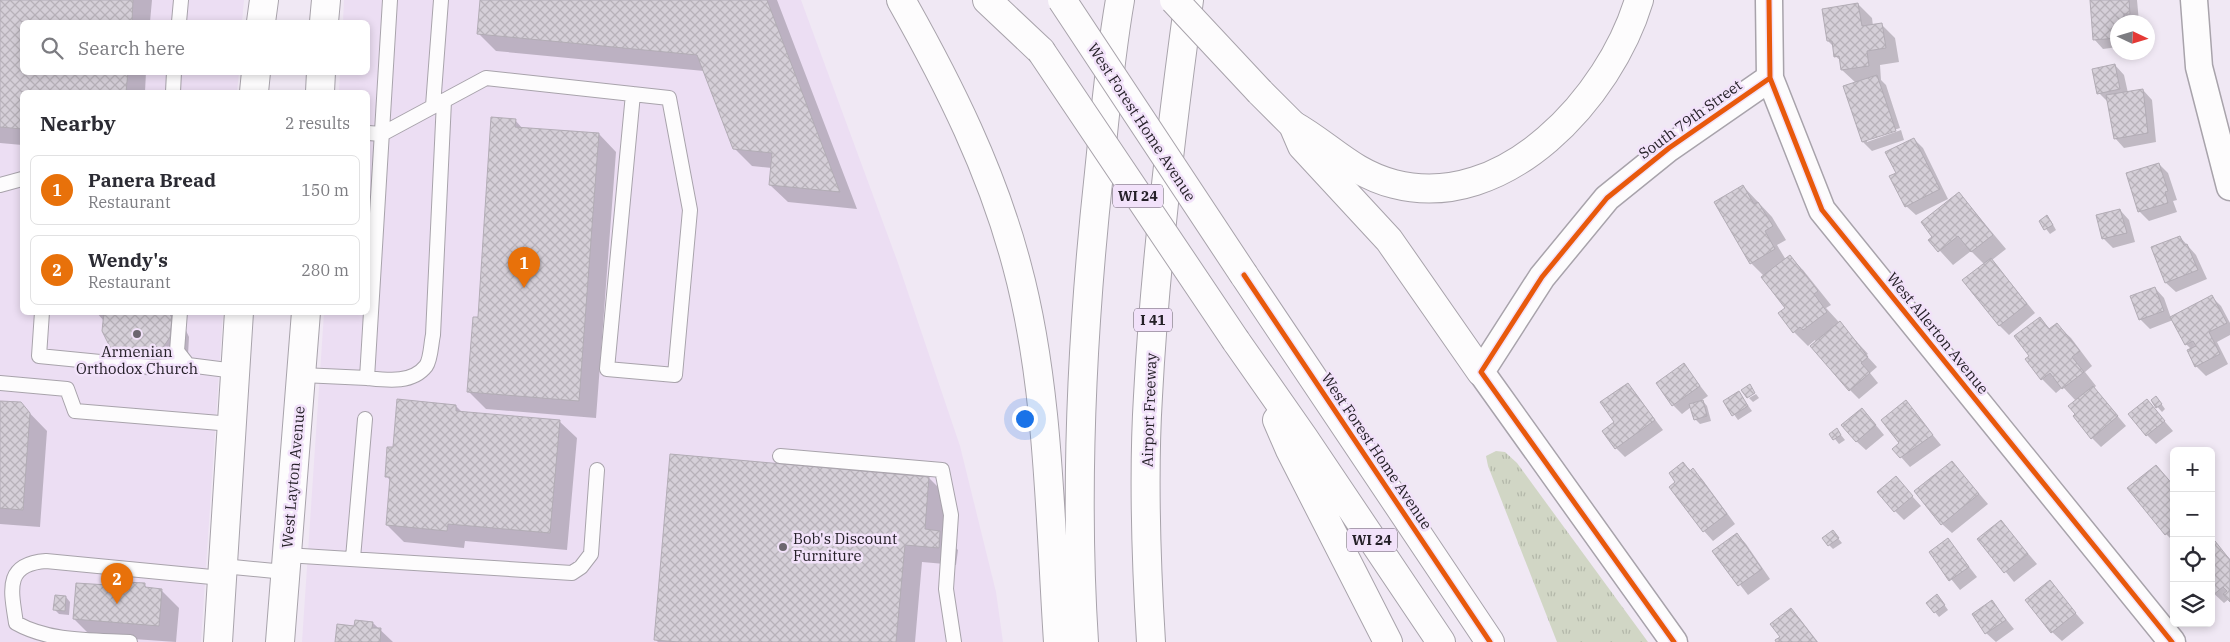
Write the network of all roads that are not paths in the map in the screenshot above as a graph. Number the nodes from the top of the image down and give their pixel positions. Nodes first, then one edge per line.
1 (181, 0) edge
2 (264, 0) edge
3 (326, 0) edge
4 (390, 0) edge
5 (441, 0) edge
6 (901, 0) edge
7 (987, 0) edge
8 (1010, 0) edge
9 (1062, 0) edge
10 (1120, 0) edge
11 (1174, 0) edge
12 (1189, 0) edge
13 (1638, 0) edge
14 (1769, 0) edge
15 (2194, 0) edge
16 (179, 20) edge
17 (261, 20) edge
18 (324, 20) edge
19 (1041, 51) junction
20 (174, 75) edge
21 (256, 75) edge
22 (321, 75) edge
23 (1770, 78) junction
24 (172, 90) edge
25 (254, 90) edge
26 (320, 90) edge
27 (633, 94) junction
28 (439, 103) junction
29 (1293, 126) junction
30 (375, 133) edge
31 (20, 180) edge
32 (0, 185) edge
33 (2230, 187) edge
34 (370, 286) edge
35 (42, 315) edge
36 (180, 315) edge
37 (239, 315) edge
38 (306, 315) edge
39 (369, 315) edge
40 (188, 365) junction
41 (1254, 369) junction
42 (235, 371) junction
43 (1481, 372) junction
44 (302, 375) junction
45 (367, 378) junction
46 (0, 383) edge
47 (365, 419) dead end
48 (232, 424) junction
49 (780, 456) dead end
50 (597, 470) dead end
51 (353, 558) junction
52 (286, 563) junction
53 (223, 572) junction
54 (130, 642) edge
55 (218, 642) edge
56 (280, 642) edge
57 (954, 642) edge
58 (1058, 642) edge
59 (1084, 642) edge
60 (1151, 642) edge
61 (1388, 642) edge
62 (1441, 642) edge
63 (1490, 642) edge
64 (1674, 642) edge
65 (2172, 642) edge

1 - 16 lane
2 - 17 main road
3 - 18 main road
4 - 30 lane
5 - 28 lane
6 - 58 main road
7 - 19 main road
8 - 19 main road, WI 24
9 - 63 main road, West Forest Home Avenue / WI 24, bridge
10 - 59 main road
11 - 29 main road, bridge
12 - 60 main road, Airport Freeway / I 41
13 - 29 main road
14 - 23 street, West Allerton Avenue
15 - 33 street
19 - 41 main road, WI 24, bridge
20 - 24 lane
21 - 25 main road
22 - 26 main road
23 - 43 street, South 79th Street
23 - 65 street, West Allerton Avenue
27 - 27 lane
27 - 28 lane
28 - 30 lane
28 - 45 lane
29 - 43 main road
30 - 34 lane
31 - 32 lane
35 - 40 lane
36 - 40 lane
37 - 42 main road
38 - 44 main road, West Layton Avenue
39 - 45 lane
40 - 42 lane
41 - 61 main road
41 - 62 main road, WI 24
42 - 48 main road
43 - 64 street
44 - 45 lane
44 - 52 main road, West Layton Avenue
46 - 48 lane
47 - 51 lane
48 - 53 main road
49 - 57 lane
50 - 51 lane
51 - 52 lane
52 - 53 lane
52 - 56 main road, West Layton Avenue
53 - 54 lane
53 - 55 main road

